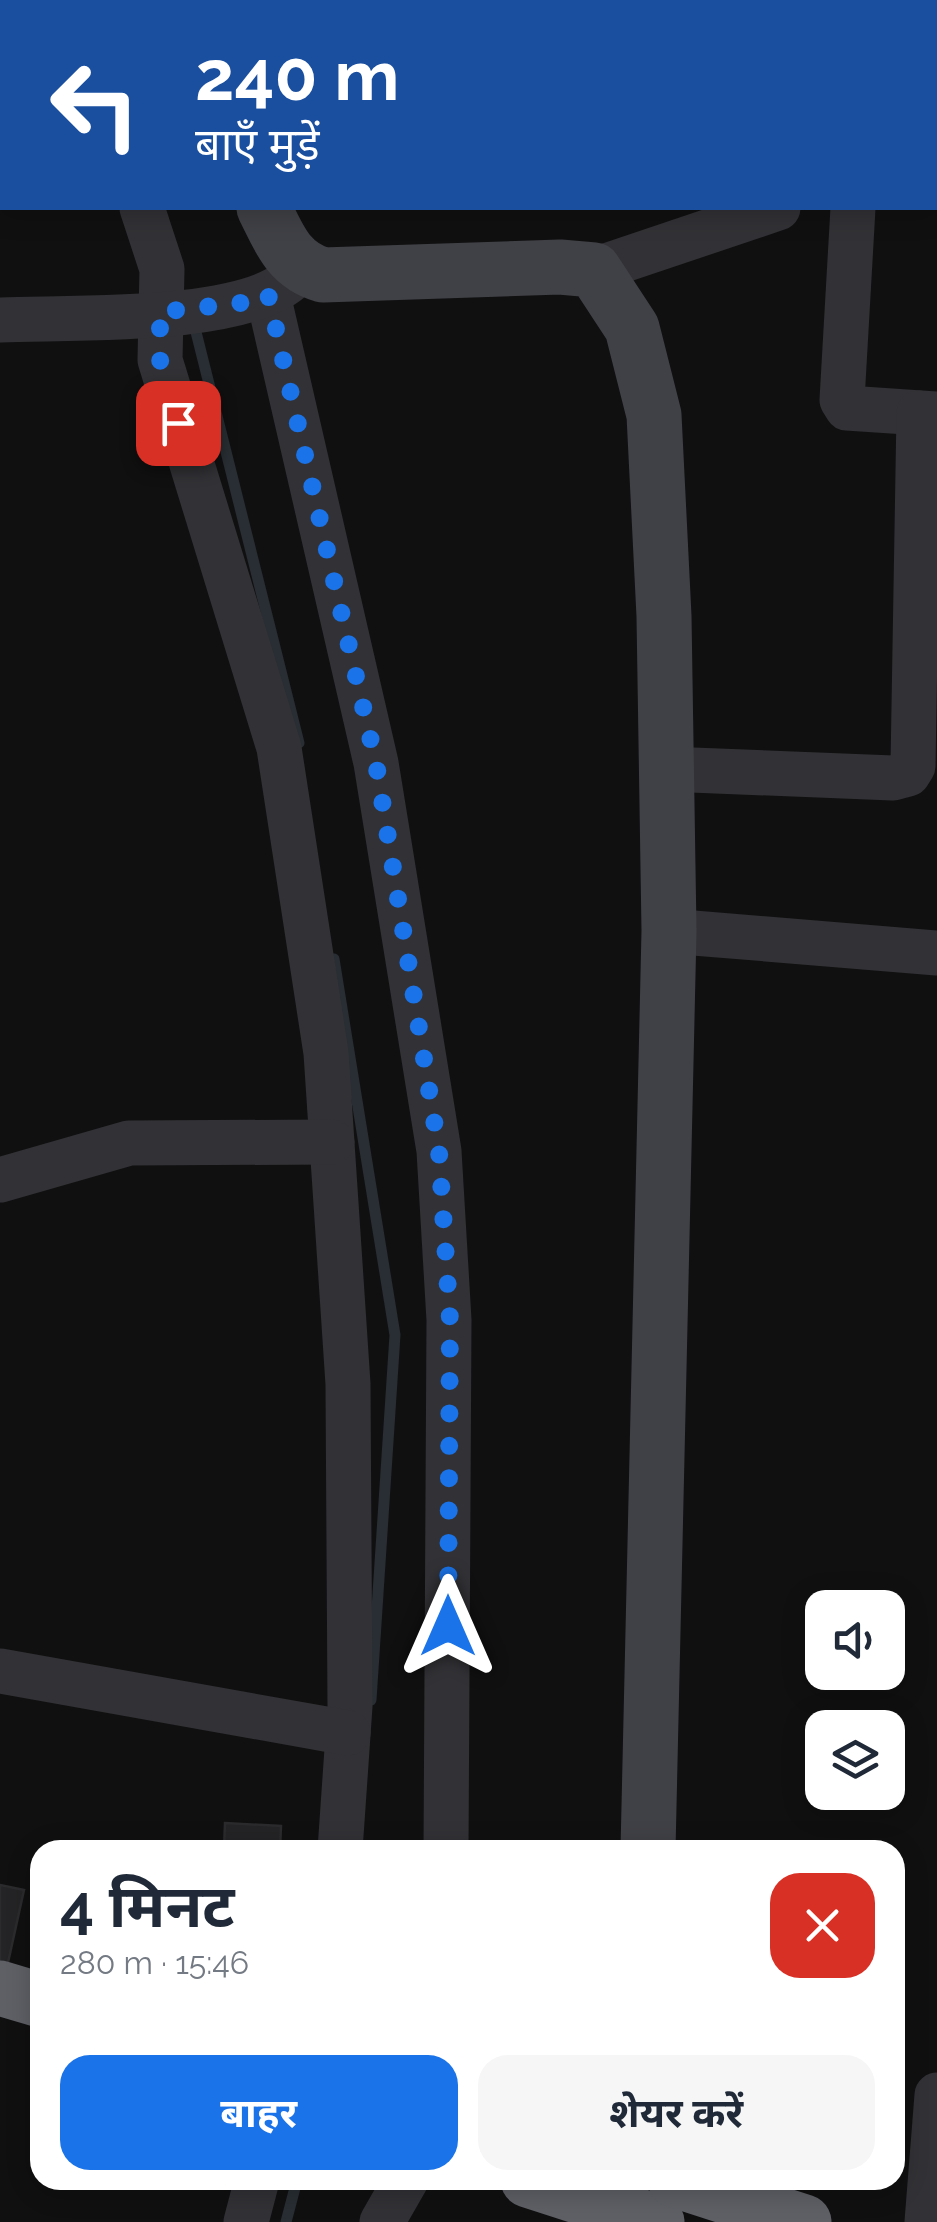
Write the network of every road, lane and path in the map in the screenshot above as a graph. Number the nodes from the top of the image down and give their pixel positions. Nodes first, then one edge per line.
1 (143, 210) edge
2 (265, 210) edge
3 (772, 210) edge
4 (853, 210) edge
5 (594, 270) junction
6 (273, 289) junction
7 (171, 312) junction
8 (0, 320) edge
9 (928, 413) edge
10 (667, 769) junction
11 (669, 931) junction
12 (937, 953) edge
13 (332, 1142) junction
14 (0, 1180) edge
15 (0, 1671) edge
16 (348, 1733) junction
17 (341, 1840) edge
18 (446, 1840) edge
19 (648, 1840) edge
20 (0, 1988) edge
21 (30, 1997) edge
22 (0, 2024) edge
23 (30, 2033) edge
24 (937, 2095) edge
25 (254, 2190) edge
26 (400, 2190) edge
27 (573, 2190) edge
28 (706, 2190) edge
29 (636, 2204) edge
30 (246, 2222) edge
31 (382, 2222) edge
32 (804, 2222) edge
33 (927, 2222) edge

1 - 7 street
2 - 6 street
3 - 5 street
4 - 9 street
5 - 6 street
5 - 10 street
6 - 7 street
6 - 18 street
7 - 8 street
7 - 13 street
9 - 10 street
10 - 11 street
11 - 12 street
11 - 19 street
13 - 14 street
13 - 16 street
15 - 16 street
16 - 17 street
20 - 21 highway
22 - 23 highway
24 - 33 street
25 - 30 street
26 - 31 street
27 - 29 highway
28 - 32 highway

